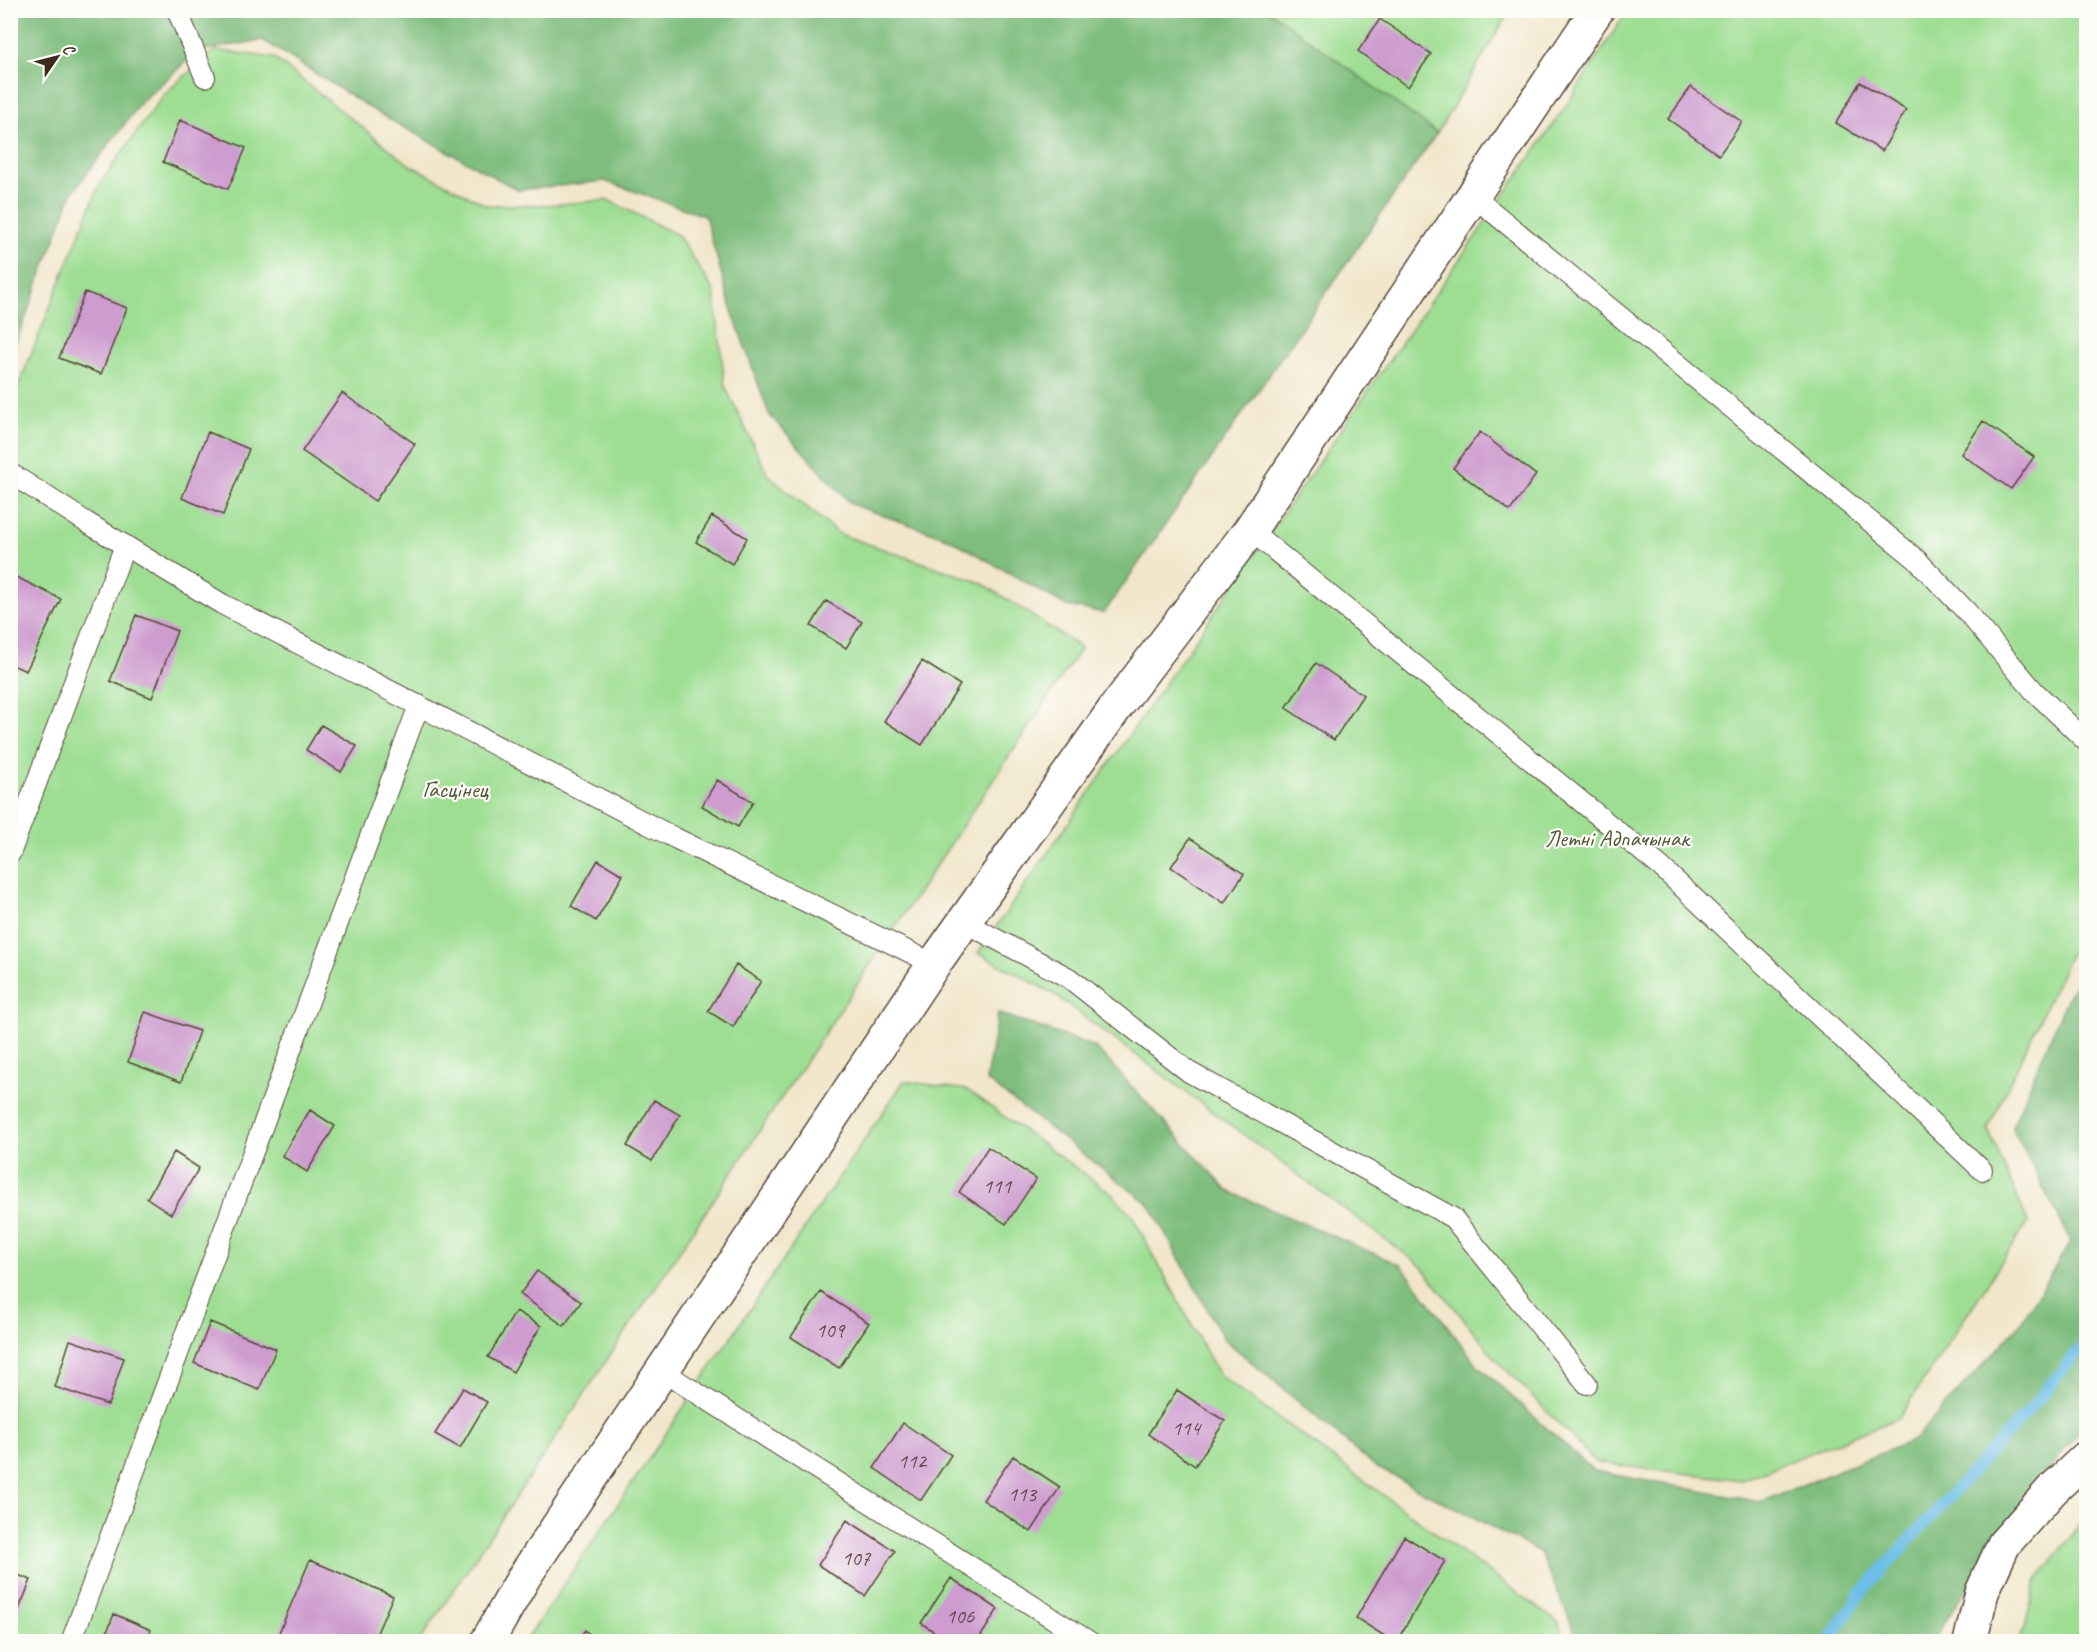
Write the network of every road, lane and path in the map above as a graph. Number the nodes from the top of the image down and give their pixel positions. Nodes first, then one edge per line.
1 (177, 10) edge
2 (1597, 10) edge
3 (205, 77) dead end
4 (1473, 196) junction
5 (10, 473) edge
6 (1250, 530) junction
7 (125, 545) junction
8 (419, 705) junction
9 (2086, 741) edge
10 (10, 854) edge
11 (964, 922) junction
12 (934, 964) junction
13 (1982, 1170) dead end
14 (662, 1371) junction
15 (1587, 1384) dead end
16 (2086, 1458) edge
17 (71, 1641) edge
18 (487, 1641) edge
19 (1090, 1641) edge
20 (1970, 1641) edge

1 - 3 lane
2 - 4 street
4 - 6 street
4 - 9 lane
5 - 7 lane
6 - 11 street
6 - 13 lane
7 - 8 lane
7 - 10 lane
8 - 12 lane
8 - 17 lane
11 - 12 street
11 - 15 lane
12 - 14 street
14 - 18 street
14 - 19 lane
16 - 20 street

